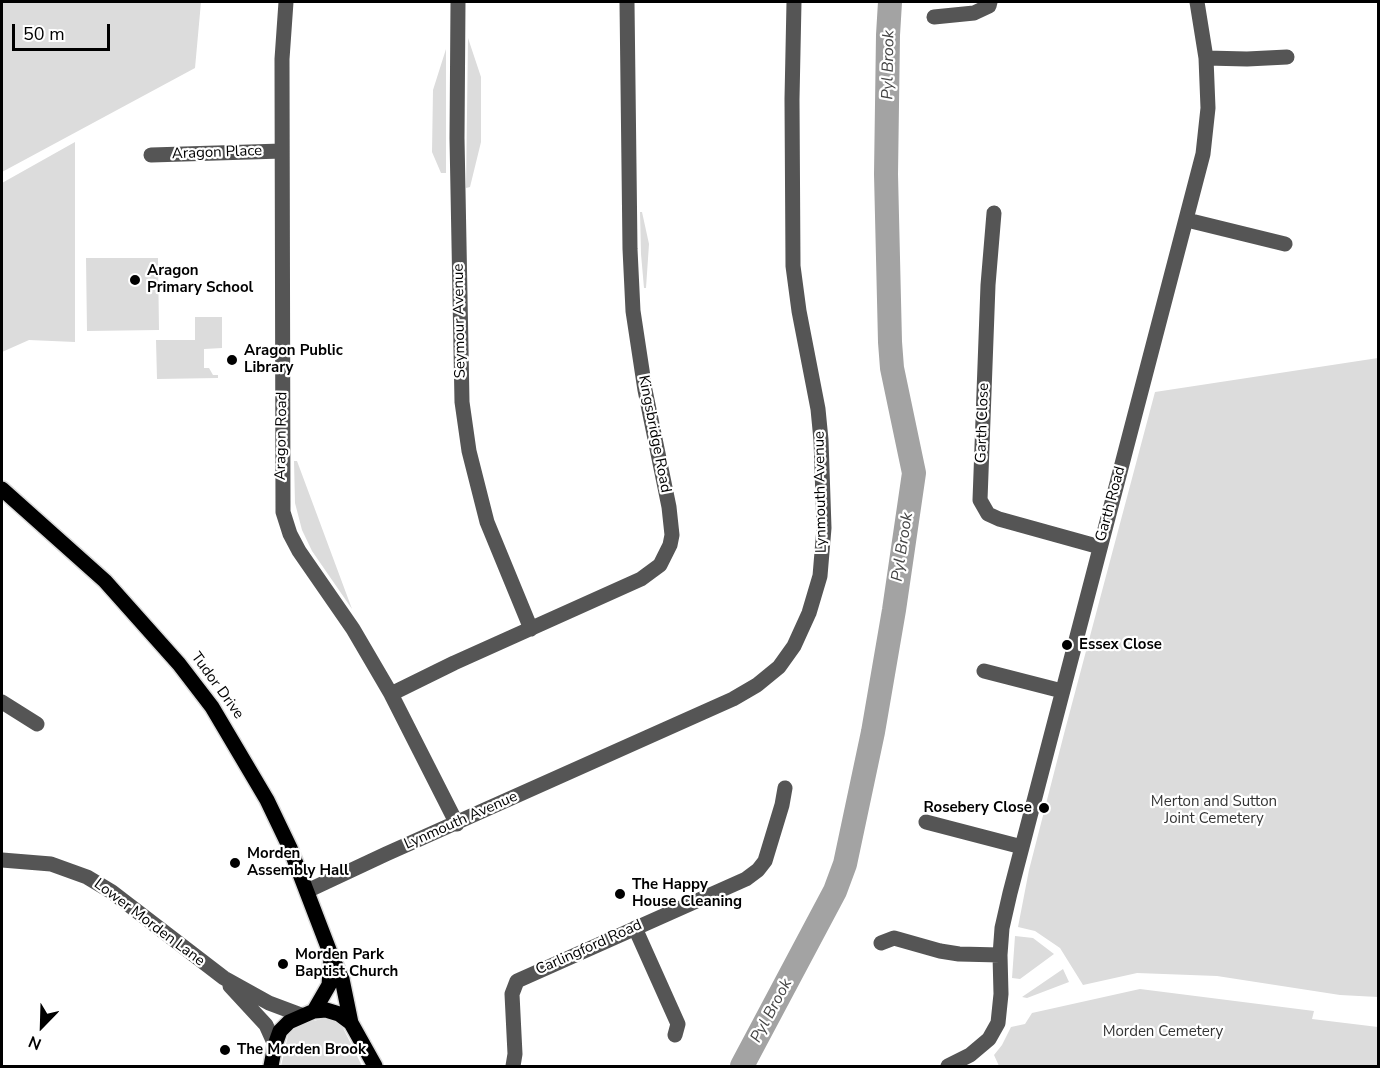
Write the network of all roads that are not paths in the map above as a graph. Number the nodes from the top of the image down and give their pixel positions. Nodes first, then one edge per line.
1 (286, 2) edge
2 (458, 2) edge
3 (627, 2) edge
4 (794, 2) edge
5 (990, 2) edge
6 (1197, 2) edge
7 (934, 17) dead end
8 (1287, 57) dead end
9 (1206, 58) junction
10 (282, 151) junction
11 (151, 155) dead end
12 (994, 213) dead end
13 (1187, 220) junction
14 (1285, 244) dead end
15 (2, 489) edge
16 (1100, 547) junction
17 (531, 629) junction
18 (984, 671) dead end
19 (1062, 691) junction
20 (391, 694) junction
21 (2, 702) edge
22 (37, 724) dead end
23 (785, 788) dead end
24 (926, 822) dead end
25 (457, 824) junction
26 (1022, 847) junction
27 (2, 860) edge
28 (307, 891) junction
29 (635, 928) junction
30 (881, 943) dead end
31 (331, 955) junction
32 (1000, 955) junction
33 (224, 978) junction
34 (307, 1013) junction
35 (351, 1023) junction
36 (675, 1035) dead end
37 (275, 1045) junction
38 (271, 1066) edge
39 (375, 1066) edge
40 (513, 1066) edge
41 (948, 1066) edge

1 - 10 street, Aragon Road
2 - 17 street, Seymour Avenue
3 - 17 street, Kingsbridge Road
4 - 25 street, Lynmouth Avenue
5 - 7 street
6 - 9 street, Garth Road
8 - 9 street
9 - 13 street, Garth Road
10 - 11 street, Aragon Place
10 - 20 street, Aragon Road
12 - 16 street, Garth Close
13 - 14 street
13 - 16 street, Garth Road
15 - 28 main road, Tudor Drive
16 - 19 street, Garth Road
17 - 20 street, Kingsbridge Road
18 - 19 street
19 - 26 street, Garth Road
20 - 25 street, Aragon Road
21 - 22 street
23 - 29 street, Carlingford Road
24 - 26 street
25 - 28 street, Lynmouth Avenue
26 - 32 street, Garth Road
27 - 33 street, Lower Morden Lane
28 - 31 main road, Tudor Drive
29 - 36 street
29 - 40 street, Carlingford Road
30 - 32 street
31 - 34 main road, Tudor Drive
31 - 35 main road, Tudor Drive
32 - 41 street, Garth Road
33 - 34 street, Lower Morden Lane
33 - 37 street, Lower Morden Lane
34 - 35 main road
34 - 37 main road, Tudor Drive
35 - 39 main road, Tudor Drive
37 - 38 main road

